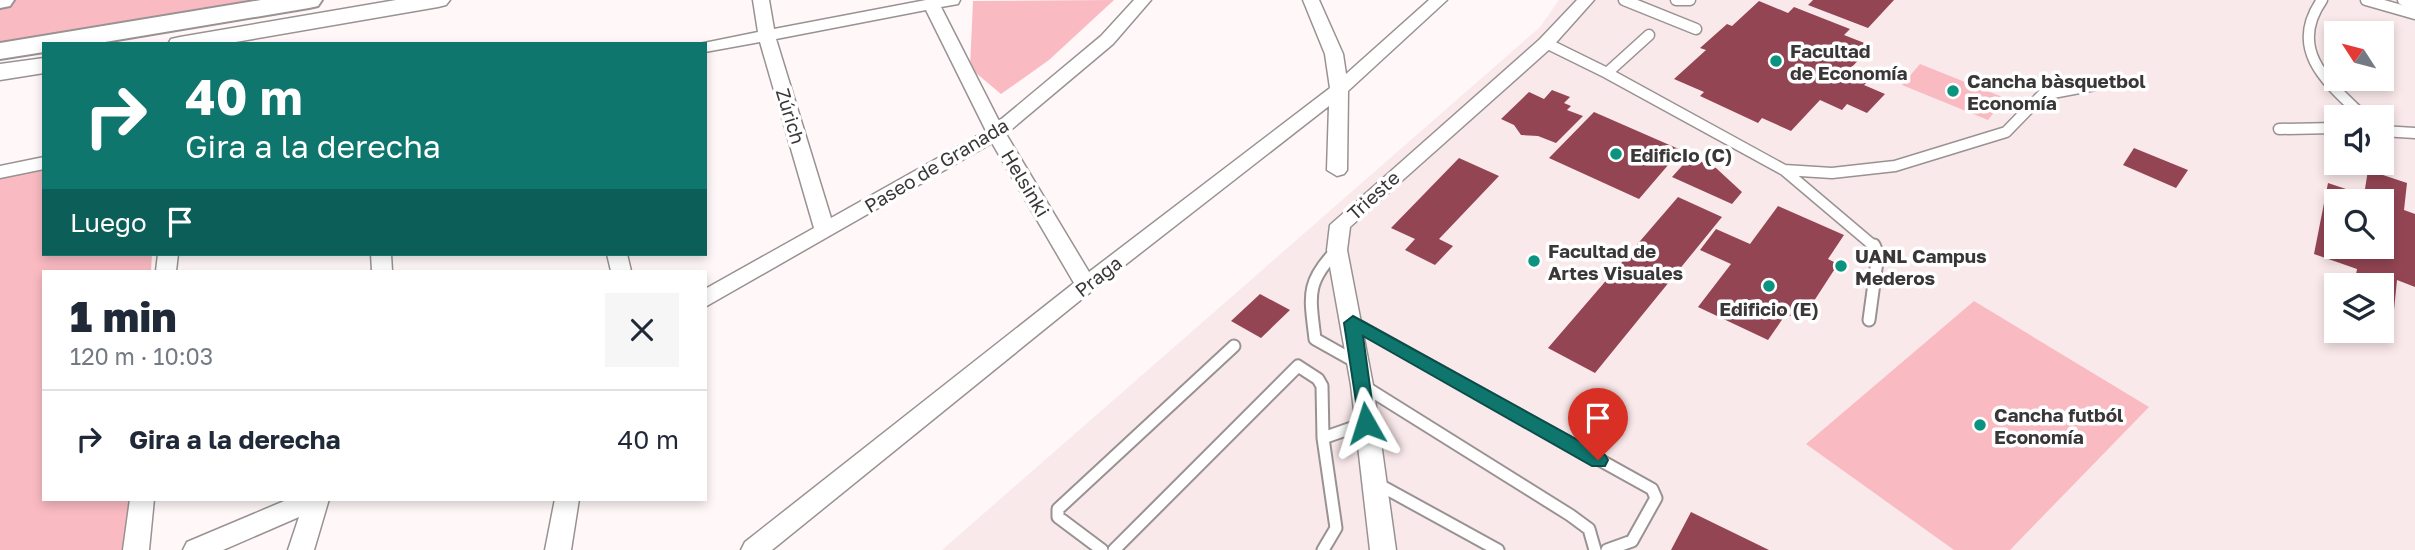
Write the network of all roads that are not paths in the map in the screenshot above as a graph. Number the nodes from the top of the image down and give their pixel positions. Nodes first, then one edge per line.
1 (309, 0) edge
2 (438, 0) edge
3 (761, 0) edge
4 (952, 0) edge
5 (1143, 0) edge
6 (1311, 0) edge
7 (1438, 0) edge
8 (1586, 0) edge
9 (1624, 0) edge
10 (1676, 0) edge
11 (1690, 0) edge
12 (2322, 0) edge
13 (2366, 0) edge
14 (2403, 0) edge
15 (931, 4) junction
16 (2415, 5) edge
17 (228, 13) junction
18 (2415, 14) edge
19 (1696, 29) dead end
20 (1649, 35) dead end
21 (767, 36) junction
22 (54, 42) edge
23 (168, 42) edge
24 (192, 42) edge
25 (1546, 43) junction
26 (42, 44) edge
27 (707, 47) edge
28 (0, 51) edge
29 (42, 65) edge
30 (0, 72) edge
31 (1607, 74) junction
32 (2095, 85) dead end
33 (1339, 90) junction
34 (2351, 105) edge
35 (2279, 128) dead end
36 (2324, 128) edge
37 (996, 132) junction
38 (2394, 132) edge
39 (2415, 133) edge
40 (42, 163) edge
41 (1337, 170) dead end
42 (1784, 170) junction
43 (0, 172) edge
44 (825, 231) junction
45 (1337, 250) junction
46 (1086, 285) junction
47 (707, 298) edge
48 (1869, 320) dead end
49 (1353, 323) junction
50 (1234, 346) dead end
51 (1361, 374) junction
52 (1366, 423) junction
53 (1323, 438) junction
54 (1374, 481) junction
55 (142, 501) edge
56 (311, 501) edge
57 (315, 501) edge
58 (566, 501) edge
59 (136, 550) edge
60 (196, 550) edge
61 (301, 550) edge
62 (558, 550) edge
63 (754, 550) edge
64 (1102, 550) edge
65 (1114, 550) edge
66 (1323, 550) edge
67 (1383, 550) edge
68 (1498, 550) edge
69 (1595, 550) edge
70 (1607, 550) edge

1 - 17 highway
2 - 24 main road
3 - 21 street, Zúrich
4 - 15 street
5 - 37 street, Paseo de Granada
6 - 33 street
7 - 33 street, Praga
8 - 25 street, Trieste
9 - 19 lane
10 - 11 lane
12 - 34 lane
13 - 18 lane
14 - 16 lane
15 - 21 street
15 - 37 street, Helsinki
17 - 22 highway
17 - 23 highway
20 - 31 lane
21 - 27 street
21 - 44 street, Zúrich
25 - 31 lane
25 - 45 street, Trieste
26 - 28 highway
29 - 30 main road
31 - 42 lane
32 - 42 lane
33 - 41 street
33 - 46 street, Praga
35 - 36 lane
37 - 44 street, Paseo de Granada
37 - 46 street, Helsinki
38 - 39 lane
40 - 43 street
42 - 48 lane
44 - 47 street, Paseo de Granada
45 - 49 street, Trieste
45 - 51 lane
46 - 63 street, Praga
49 - 51 street, Trieste
49 - 70 lane
50 - 64 lane
51 - 52 street, Trieste
51 - 69 lane
52 - 53 lane
52 - 54 street, Trieste
53 - 65 lane
53 - 66 lane
54 - 67 street, Trieste
54 - 68 lane
55 - 59 street
56 - 60 street
57 - 61 street
58 - 62 street

